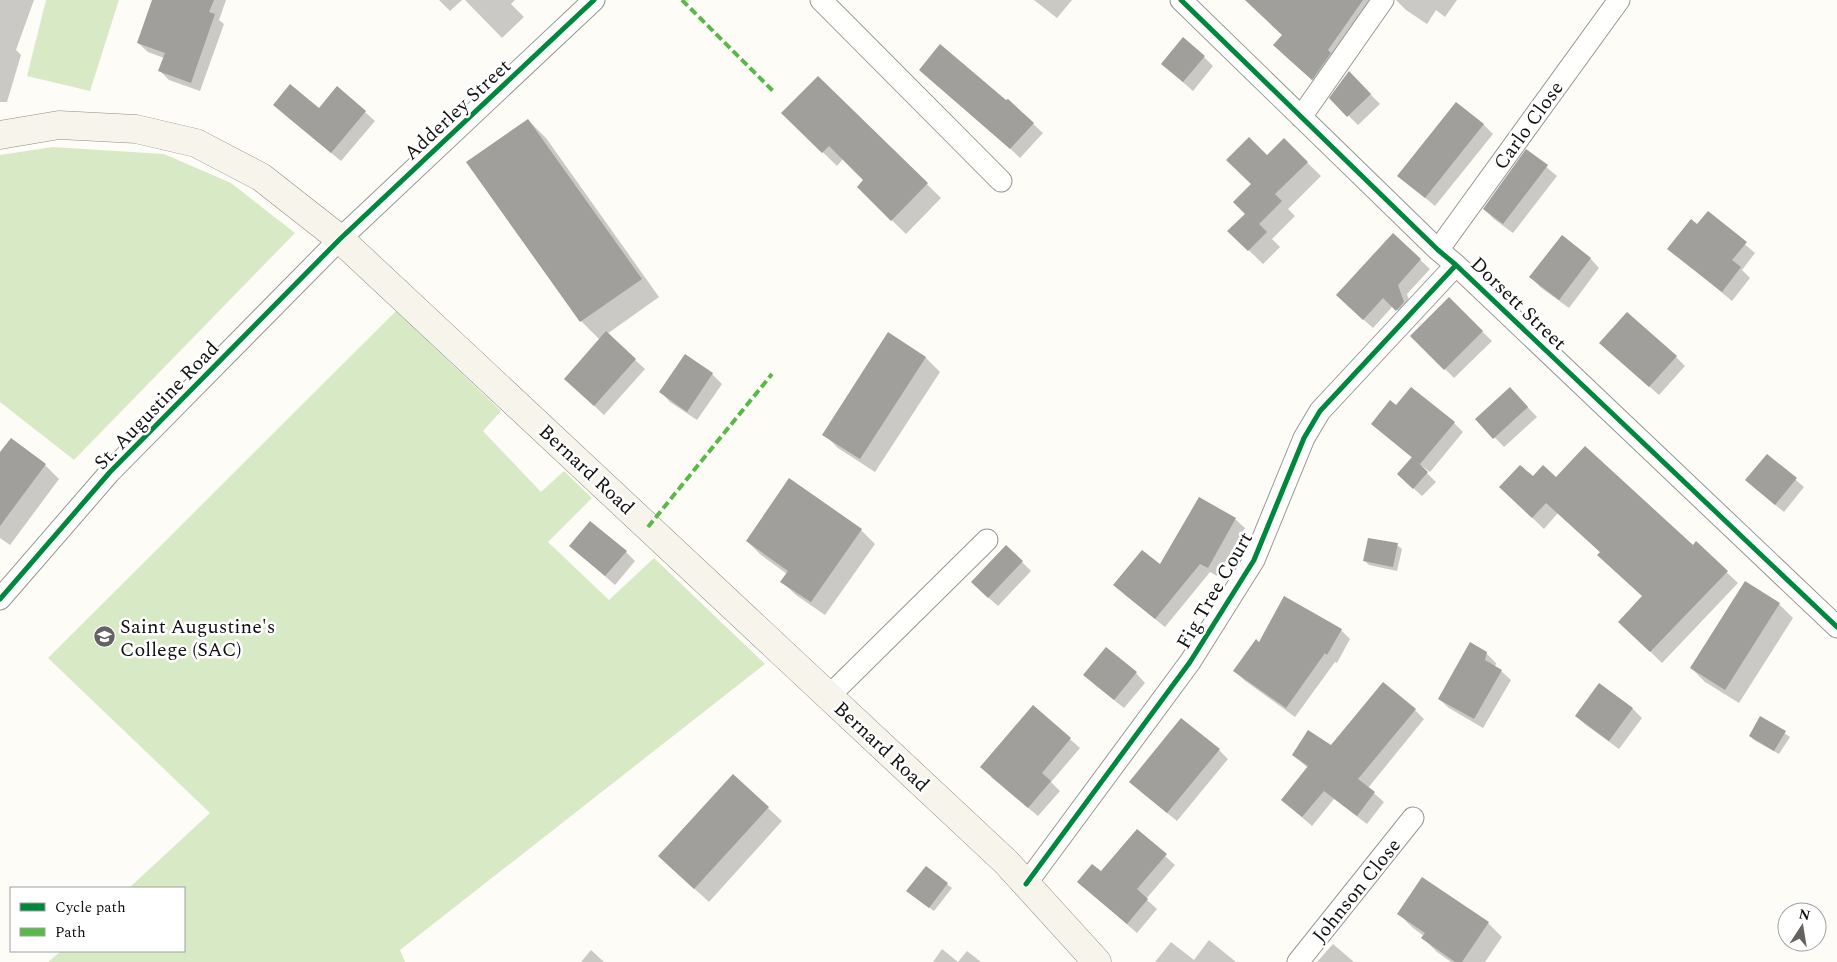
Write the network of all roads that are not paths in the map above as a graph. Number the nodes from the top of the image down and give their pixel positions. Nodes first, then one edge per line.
1 (594, 0) edge
2 (821, 0) edge
3 (1181, 0) edge
4 (1383, 0) edge
5 (1619, 0) edge
6 (1301, 116) junction
7 (0, 135) edge
8 (1002, 181) dead end
9 (340, 239) junction
10 (1438, 250) junction
11 (1456, 265) junction
12 (987, 540) dead end
13 (0, 599) edge
14 (1837, 627) edge
15 (829, 696) junction
16 (1413, 818) dead end
17 (1026, 884) junction
18 (1097, 962) edge
19 (1298, 962) edge

1 - 9 street, Adderley Street
2 - 8 street
3 - 6 street, Dorsett Street
4 - 6 street
5 - 10 street, Carlo Close
6 - 10 street, Dorsett Street
7 - 9 main road, Bernard Road
9 - 13 street, St. Augustine Road
9 - 15 main road, Bernard Road
10 - 11 street, Dorsett Street
11 - 14 street, Dorsett Street
11 - 17 street, Fig Tree Court
12 - 15 street
15 - 17 main road, Bernard Road
16 - 19 street, Johnson Close
17 - 18 main road, Bernard Road

